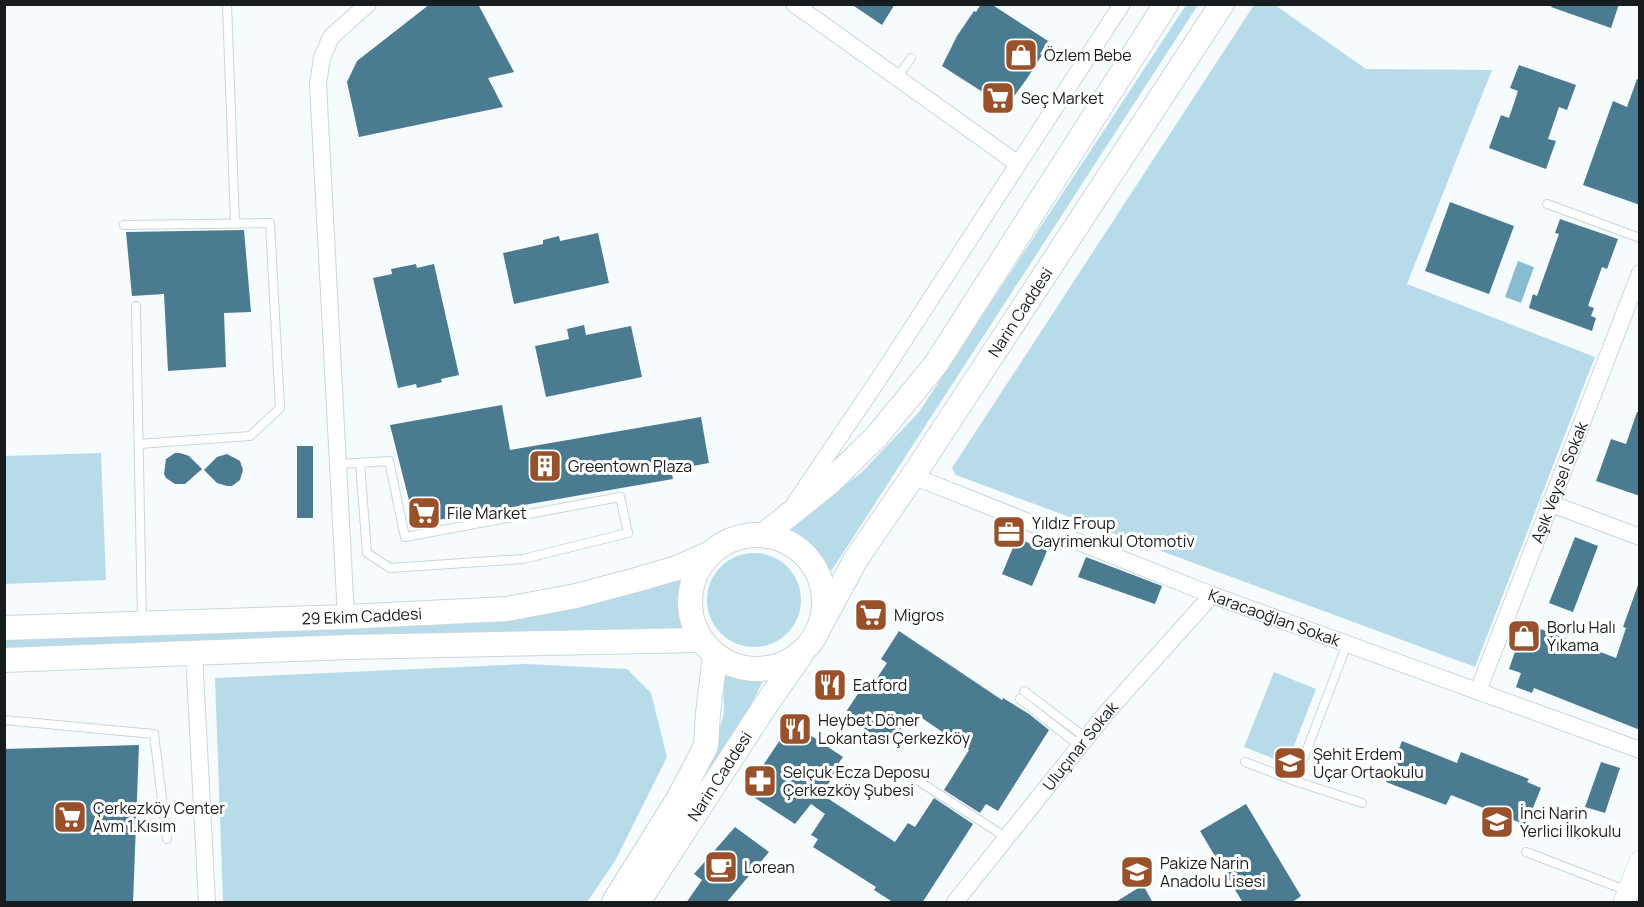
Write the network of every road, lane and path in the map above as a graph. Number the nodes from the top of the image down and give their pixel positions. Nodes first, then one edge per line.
1 (227, 4) edge
2 (368, 4) edge
3 (795, 4) edge
4 (1122, 4) edge
5 (1167, 4) edge
6 (1222, 4) edge
7 (911, 58) dead end
8 (897, 78) junction
9 (1018, 164) junction
10 (1547, 204) dead end
11 (235, 224) junction
12 (124, 225) dead end
13 (1640, 238) edge
14 (1640, 273) edge
15 (1637, 292) edge
16 (136, 306) dead end
17 (139, 444) junction
18 (360, 463) junction
19 (339, 464) junction
20 (913, 476) junction
21 (1549, 503) junction
22 (786, 516) junction
23 (764, 535) junction
24 (1640, 537) edge
25 (711, 553) junction
26 (1212, 595) junction
27 (346, 617) junction
28 (822, 622) junction
29 (142, 623) junction
30 (4, 628) edge
31 (1347, 644) junction
32 (708, 648) junction
33 (194, 653) junction
34 (803, 653) junction
35 (4, 660) edge
36 (1478, 691) junction
37 (1022, 695) dead end
38 (4, 720) edge
39 (1083, 742) junction
40 (1640, 750) edge
41 (1245, 762) dead end
42 (914, 778) dead end
43 (1295, 782) junction
44 (1362, 803) dead end
45 (1007, 838) junction
46 (167, 839) dead end
47 (1526, 852) dead end
48 (1640, 861) edge
49 (1626, 897) edge
50 (207, 903) edge
51 (614, 903) edge
52 (638, 903) edge
53 (955, 903) edge

1 - 11 lane
2 - 19 street
3 - 8 street
4 - 9 street
5 - 22 main road
6 - 20 main road, Narin Caddesi
7 - 8 lane
8 - 9 street
9 - 22 street
10 - 13 lane
11 - 12 lane
11 - 17 lane
14 - 15 street, Aşık Veysel Sokak
15 - 21 street, Aşık Veysel Sokak
16 - 17 lane
17 - 29 lane
18 - 18 lane
18 - 19 lane
19 - 27 street
20 - 26 street, Karacaoğlan Sokak
20 - 28 main road, Narin Caddesi
21 - 24 street
21 - 36 street, Aşık Veysel Sokak
22 - 23 main road
23 - 25 main road
23 - 28 main road
25 - 27 main road, 29 Ekim Caddesi
25 - 32 main road
26 - 31 street, Karacaoğlan Sokak
26 - 39 street, Uluçınar Sokak
27 - 29 main road, 29 Ekim Caddesi
28 - 34 main road
29 - 30 main road, 29 Ekim Caddesi
31 - 36 street, Karacaoğlan Sokak
31 - 43 lane
32 - 33 main road, 29 Ekim Caddesi
32 - 34 main road
32 - 51 main road, Narin Caddesi
33 - 35 main road, 29 Ekim Caddesi
33 - 50 street
34 - 52 main road, Narin Caddesi
36 - 40 street, Karacaoğlan Sokak
37 - 39 lane
38 - 46 lane
39 - 45 street, Uluçınar Sokak
41 - 43 lane
42 - 45 lane
43 - 44 lane
45 - 53 street, Uluçınar Sokak
47 - 49 lane
48 - 49 street

